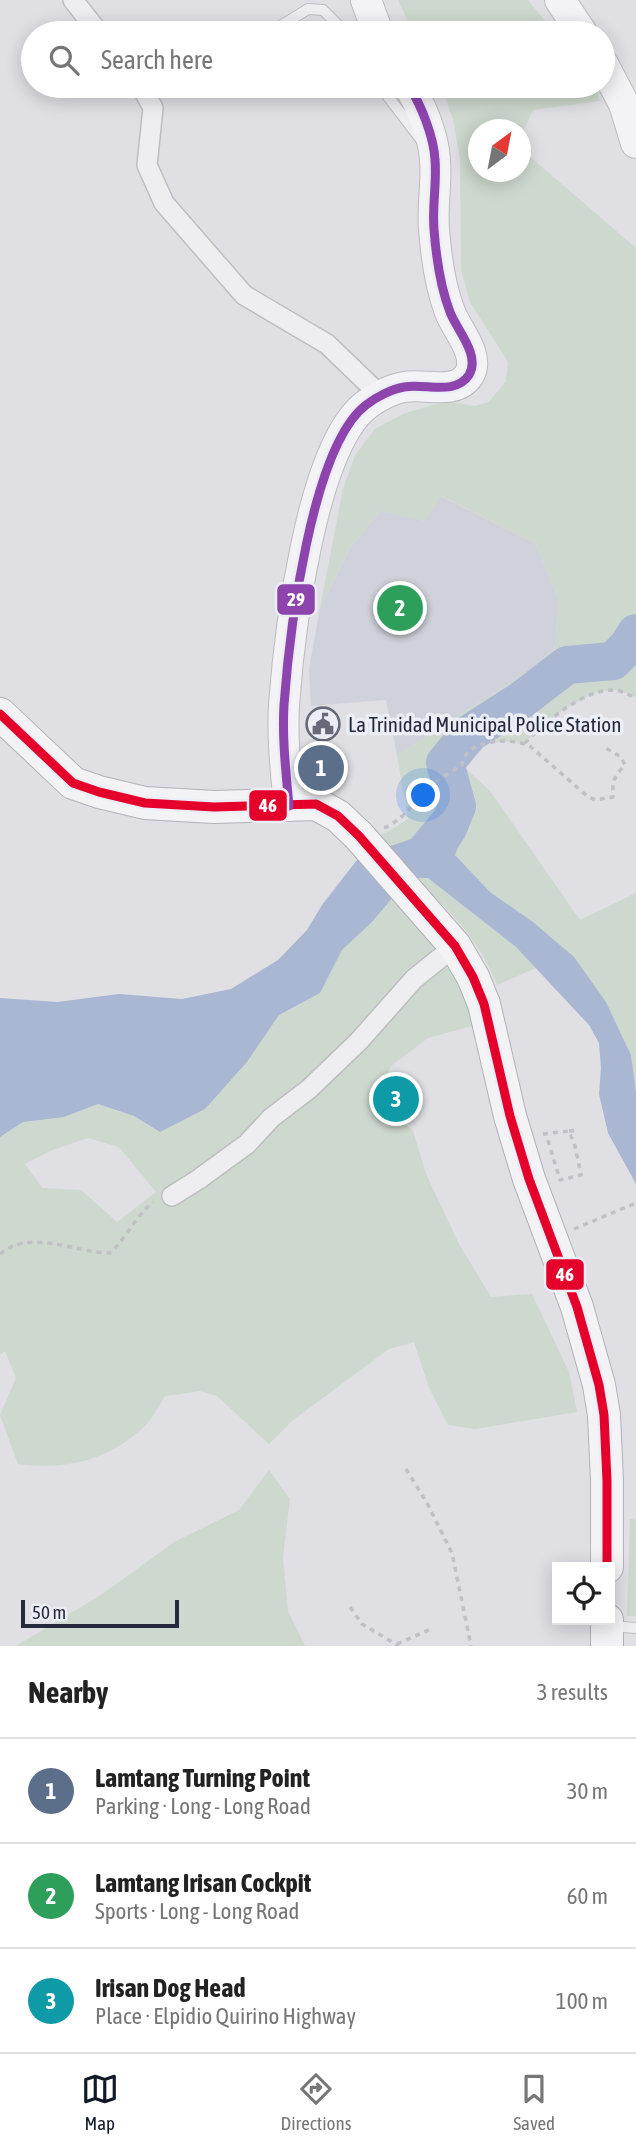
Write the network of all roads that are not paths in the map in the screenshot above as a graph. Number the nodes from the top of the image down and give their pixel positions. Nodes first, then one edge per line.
1 (73, 0) edge
2 (366, 0) edge
3 (560, 0) edge
4 (90, 21) edge
5 (288, 21) edge
6 (334, 21) edge
7 (374, 21) edge
8 (574, 21) edge
9 (615, 87) edge
10 (148, 98) edge
11 (389, 98) edge
12 (415, 98) edge
13 (636, 143) edge
14 (436, 158) junction
15 (381, 396) junction
16 (0, 714) edge
17 (289, 806) junction
18 (455, 946) junction
19 (172, 1196) road end
20 (607, 1562) edge

1 - 4 street
2 - 7 main road
3 - 8 main road
5 - 6 lane
9 - 13 main road
10 - 15 street
11 - 14 lane
12 - 14 main road
14 - 15 main road
15 - 17 main road
16 - 17 highway
17 - 18 highway
18 - 19 street
18 - 20 highway

